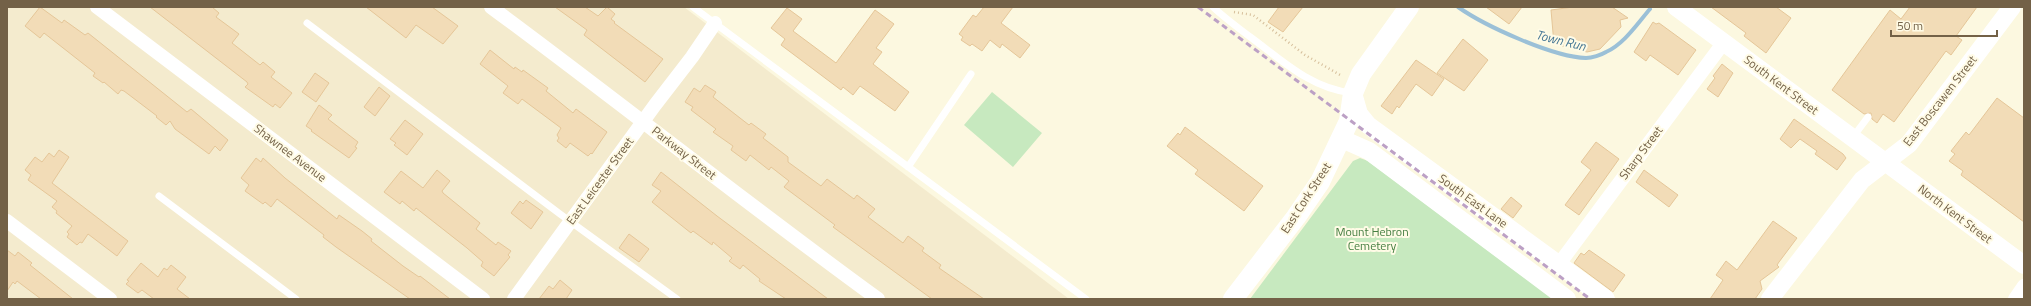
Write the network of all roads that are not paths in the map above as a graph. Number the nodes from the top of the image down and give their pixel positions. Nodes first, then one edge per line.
1 (97, 7) edge
2 (491, 7) edge
3 (693, 7) edge
4 (1213, 7) edge
5 (1409, 7) edge
6 (1676, 7) edge
7 (2012, 7) edge
8 (307, 23) dead end
9 (715, 23) junction
10 (1724, 42) junction
11 (971, 74) dead end
12 (1355, 87) junction
13 (1868, 117) dead end
14 (643, 121) junction
15 (1853, 138) junction
16 (1342, 139) junction
17 (1886, 163) junction
18 (908, 166) junction
19 (159, 196) dead end
20 (7, 221) edge
21 (570, 222) junction
22 (1559, 264) junction
23 (2024, 265) edge
24 (2024, 286) edge
25 (110, 299) edge
26 (296, 299) edge
27 (483, 299) edge
28 (514, 299) edge
29 (677, 299) edge
30 (878, 299) edge
31 (1086, 299) edge
32 (1233, 299) edge
33 (1567, 299) edge
34 (1606, 299) edge
35 (1771, 299) edge
36 (2015, 299) edge

1 - 27 street, Shawnee Avenue
2 - 14 street, Parkway Street
3 - 9 lane
4 - 12 lane
5 - 12 main road, East Cork Street
6 - 10 street, South Kent Street
7 - 17 street, East Boscawen Street
8 - 21 lane
9 - 14 street, East Leicester Street
9 - 18 lane
10 - 15 street, South Kent Street
10 - 22 street, Sharp Street
11 - 18 lane
12 - 16 main road, East Cork Street
12 - 22 street, South East Lane
13 - 15 lane
14 - 21 street, East Leicester Street
14 - 30 street, Parkway Street
15 - 17 street, South Kent Street
16 - 32 main road, East Cork Street
16 - 33 street, South East Lane
17 - 23 street, North Kent Street
17 - 35 street, East Boscawen Street
18 - 31 lane
19 - 26 lane
20 - 25 street
21 - 28 street, East Leicester Street
21 - 29 lane
22 - 34 street, South East Lane
24 - 36 street

